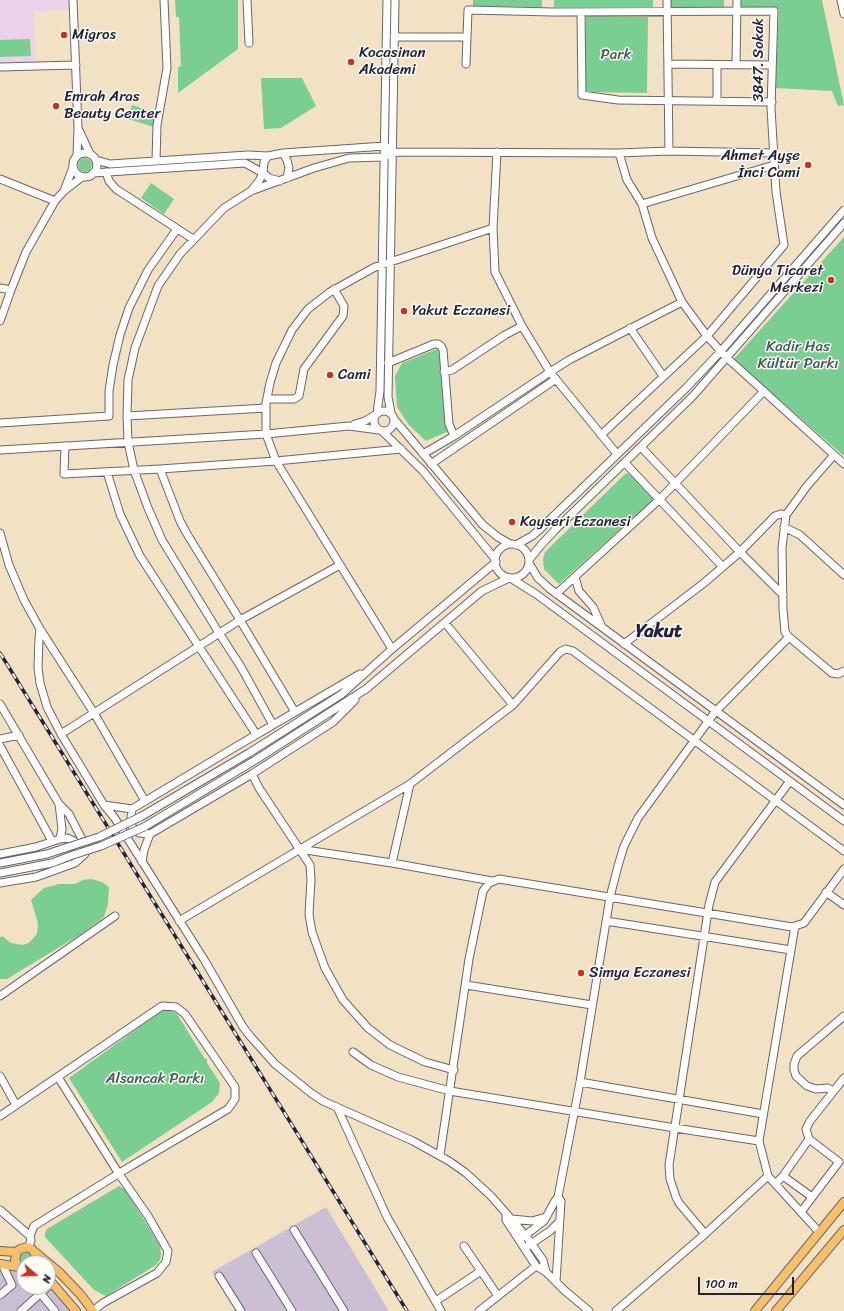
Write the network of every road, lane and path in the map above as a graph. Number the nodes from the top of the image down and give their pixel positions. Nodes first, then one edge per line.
1 (73, 0) edge
2 (164, 0) edge
3 (247, 0) edge
4 (387, 0) edge
5 (395, 0) edge
6 (667, 0) edge
7 (737, 0) edge
8 (841, 0) edge
9 (581, 12) junction
10 (668, 12) junction
11 (737, 12) junction
12 (844, 14) edge
13 (394, 37) junction
14 (467, 37) junction
15 (249, 43) dead end
16 (466, 64) dead end
17 (668, 64) junction
18 (717, 64) junction
19 (76, 65) junction
20 (736, 65) junction
21 (772, 66) junction
22 (0, 67) edge
23 (668, 100) junction
24 (717, 101) junction
25 (772, 102) junction
26 (78, 128) junction
27 (385, 146) junction
28 (669, 151) junction
29 (392, 152) junction
30 (497, 152) junction
31 (619, 153) junction
32 (774, 153) junction
33 (90, 154) junction
34 (283, 154) junction
35 (77, 156) junction
36 (268, 156) junction
37 (385, 157) junction
38 (96, 160) junction
39 (156, 161) junction
40 (774, 165) junction
41 (73, 167) junction
42 (106, 172) junction
43 (263, 173) junction
44 (94, 174) junction
45 (82, 177) junction
46 (287, 178) junction
47 (0, 179) edge
48 (280, 181) junction
49 (64, 190) junction
50 (251, 191) junction
51 (54, 201) junction
52 (642, 204) junction
53 (844, 210) edge
54 (844, 222) edge
55 (493, 228) junction
56 (177, 229) junction
57 (193, 239) junction
58 (386, 264) junction
59 (0, 288) edge
60 (334, 289) junction
61 (10, 290) junction
62 (682, 302) junction
63 (0, 321) edge
64 (522, 326) junction
65 (630, 328) junction
66 (707, 336) junction
67 (721, 351) junction
68 (726, 358) junction
69 (388, 364) junction
70 (444, 372) junction
71 (550, 372) junction
72 (663, 376) junction
73 (556, 379) junction
74 (764, 391) junction
75 (267, 399) junction
76 (266, 408) junction
77 (376, 414) junction
78 (127, 416) junction
79 (393, 416) junction
80 (0, 424) edge
81 (349, 426) junction
82 (380, 430) junction
83 (266, 434) junction
84 (601, 435) junction
85 (454, 436) junction
86 (128, 442) junction
87 (64, 446) junction
88 (641, 447) junction
89 (401, 449) junction
90 (0, 450) edge
91 (423, 454) junction
92 (617, 454) junction
93 (834, 455) junction
94 (276, 461) junction
95 (625, 463) junction
96 (431, 464) junction
97 (844, 464) edge
98 (160, 469) junction
99 (134, 470) junction
100 (106, 472) junction
101 (676, 483) junction
102 (660, 500) junction
103 (786, 515) junction
104 (784, 527) junction
105 (0, 533) edge
106 (513, 545) junction
107 (740, 552) junction
108 (495, 561) junction
109 (529, 562) junction
110 (340, 565) junction
111 (723, 567) junction
112 (844, 575) edge
113 (575, 577) junction
114 (510, 578) junction
115 (556, 594) junction
116 (783, 595) junction
117 (240, 620) junction
118 (445, 623) junction
119 (40, 629) junction
120 (603, 629) junction
121 (219, 634) junction
122 (789, 637) junction
123 (624, 644) junction
124 (198, 647) junction
125 (392, 649) junction
126 (372, 667) junction
127 (844, 671) edge
128 (366, 689) junction
129 (0, 704) edge
130 (513, 705) junction
131 (295, 712) junction
132 (715, 712) junction
133 (94, 713) junction
134 (708, 721) junction
135 (273, 725) junction
136 (61, 734) junction
137 (256, 734) junction
138 (18, 736) junction
139 (0, 739) edge
140 (694, 740) junction
141 (0, 746) edge
142 (252, 774) junction
143 (790, 781) junction
144 (410, 784) junction
145 (776, 800) junction
146 (145, 801) junction
147 (59, 804) junction
148 (104, 805) junction
149 (844, 805) edge
150 (132, 809) junction
151 (844, 821) edge
152 (150, 834) junction
153 (60, 839) junction
154 (52, 841) junction
155 (299, 849) junction
156 (844, 851) edge
157 (0, 854) edge
158 (142, 862) junction
159 (75, 863) junction
160 (392, 863) junction
161 (0, 864) edge
162 (844, 869) edge
163 (0, 873) edge
164 (492, 881) junction
165 (0, 883) edge
166 (826, 892) junction
167 (610, 897) junction
168 (844, 905) edge
169 (708, 913) junction
170 (115, 916) dead end
171 (179, 921) junction
172 (606, 921) junction
173 (795, 926) junction
174 (704, 937) junction
175 (791, 950) junction
176 (466, 985) junction
177 (0, 996) edge
178 (592, 1005) junction
179 (844, 1016) edge
180 (353, 1052) dead end
181 (454, 1070) junction
182 (0, 1076) edge
183 (58, 1077) junction
184 (844, 1078) edge
185 (580, 1082) junction
186 (450, 1091) junction
187 (833, 1091) junction
188 (679, 1099) junction
189 (16, 1104) junction
190 (337, 1108) junction
191 (575, 1112) junction
192 (763, 1114) junction
193 (0, 1116) edge
194 (675, 1128) junction
195 (809, 1139) junction
196 (759, 1141) junction
197 (440, 1156) junction
198 (119, 1174) junction
199 (768, 1176) junction
200 (783, 1176) junction
201 (776, 1184) junction
202 (558, 1197) junction
203 (812, 1197) junction
204 (844, 1202) edge
205 (0, 1210) edge
206 (801, 1212) junction
207 (548, 1216) junction
208 (509, 1217) junction
209 (559, 1222) junction
210 (294, 1230) dead end
211 (844, 1230) edge
212 (819, 1232) junction
213 (705, 1234) junction
214 (30, 1236) junction
215 (522, 1238) junction
216 (532, 1244) junction
217 (464, 1246) dead end
218 (525, 1248) junction
219 (32, 1250) junction
220 (0, 1251) edge
221 (17, 1252) junction
222 (256, 1253) dead end
223 (16, 1255) edge
224 (36, 1255) edge
225 (1, 1264) edge
226 (536, 1266) junction
227 (16, 1267) edge
228 (481, 1271) junction
229 (546, 1272) junction
230 (219, 1276) dead end
231 (556, 1282) junction
232 (56, 1289) edge
233 (0, 1295) edge
234 (40, 1295) edge
235 (42, 1295) edge
236 (498, 1296) junction
237 (436, 1301) junction
238 (21, 1311) edge
239 (55, 1311) edge
240 (76, 1311) edge
241 (93, 1311) edge
242 (241, 1311) edge
243 (292, 1311) edge
244 (344, 1311) edge
245 (441, 1311) edge
246 (478, 1311) edge
247 (589, 1311) edge
248 (616, 1311) edge
249 (756, 1311) edge
250 (776, 1311) edge

1 - 19 street
2 - 39 street
3 - 15 street
4 - 27 street
5 - 13 street
6 - 10 street
7 - 11 street
8 - 12 street
9 - 10 street, 3847. Sokak
9 - 14 street, 3847. Sokak
9 - 23 street
10 - 11 street, 3847. Sokak
10 - 17 street
11 - 20 street
11 - 21 street, 3847. Sokak
13 - 14 street
13 - 29 street
14 - 16 street
17 - 18 street
17 - 23 street
18 - 20 street
18 - 24 street
19 - 22 street
19 - 26 street
20 - 21 street
21 - 25 street, 3847. Sokak
23 - 24 street
23 - 28 street
24 - 25 street
25 - 32 street, 3847. Sokak
26 - 33 street
26 - 35 street
27 - 29 street
27 - 34 street
27 - 37 street
28 - 31 street
28 - 32 street
29 - 30 street
29 - 37 street
29 - 58 street
30 - 31 street
30 - 55 street
31 - 52 street
32 - 40 street, 3847. Sokak
33 - 35 street
33 - 38 street
34 - 36 street
34 - 46 street
35 - 41 street
36 - 39 street
36 - 43 street
37 - 46 street
37 - 58 street
38 - 39 street
38 - 44 street
40 - 52 street
40 - 66 street, 3847. Sokak
41 - 45 street
41 - 49 street
42 - 43 street
42 - 44 street
42 - 56 street
43 - 48 street
43 - 50 street
44 - 45 street
45 - 49 street
46 - 48 street
47 - 51 street
48 - 50 street
49 - 51 street
50 - 57 street
51 - 61 street
52 - 62 street
53 - 67 street
54 - 68 street
55 - 58 street
55 - 64 street
56 - 57 street
56 - 80 street
57 - 78 street
58 - 60 street
58 - 69 street
58 - 77 street
59 - 61 street
60 - 75 street
60 - 75 street
61 - 63 street
62 - 65 street
62 - 66 street
64 - 70 street
64 - 71 street
65 - 71 street
65 - 72 street
66 - 67 street
66 - 72 street, 3847. Sokak
67 - 68 street
67 - 92 street
68 - 74 street
68 - 88 street
69 - 70 street
69 - 79 street
70 - 85 street
71 - 73 street
71 - 85 street
72 - 84 street, 3847. Sokak
73 - 84 street
73 - 96 street
74 - 93 street
74 - 101 street
75 - 76 street
76 - 78 street
76 - 83 street
77 - 79 street
77 - 81 street
77 - 82 street
78 - 86 street
79 - 82 street
79 - 91 street
81 - 82 street
81 - 83 street
82 - 89 street
83 - 86 street
83 - 94 street
84 - 92 street
85 - 91 street
86 - 87 street
86 - 99 street
87 - 90 street
87 - 100 street
88 - 95 street
88 - 101 street
89 - 94 street
89 - 108 street
91 - 96 street
92 - 106 street
93 - 97 street
93 - 103 street
94 - 98 street
94 - 110 street
95 - 102 street
95 - 109 street
96 - 106 street
98 - 99 street
98 - 117 street
99 - 100 street
99 - 121 street
100 - 124 street
101 - 102 street
101 - 107 street
102 - 111 street
102 - 113 street
103 - 104 street
103 - 107 street
104 - 112 street
104 - 116 street
105 - 119 street
106 - 108 street
106 - 109 street
107 - 111 street
107 - 116 street
108 - 114 street
108 - 125 street
109 - 114 street
109 - 115 street
110 - 117 street
110 - 125 street
111 - 123 street
113 - 115 street
113 - 120 street
114 - 118 street
114 - 134 street
115 - 120 street
116 - 122 street
117 - 121 street
117 - 131 street
118 - 128 street
118 - 130 street
119 - 133 street
119 - 136 street
120 - 123 street
121 - 124 street
121 - 135 street
122 - 127 street
122 - 132 street
123 - 132 street
124 - 133 street
124 - 137 street
125 - 126 street
126 - 131 street
126 - 161 street, bridge
128 - 142 street
128 - 163 street, bridge
129 - 138 street
130 - 140 street
130 - 144 street
131 - 135 street
132 - 134 street
132 - 149 street
133 - 136 street
133 - 146 street
134 - 140 street
134 - 143 street
135 - 137 street
136 - 148 street
137 - 146 street
138 - 139 street
138 - 147 street
140 - 145 street
140 - 167 street
141 - 154 street
142 - 152 street
142 - 155 street
143 - 145 street
143 - 151 street
144 - 155 street
144 - 160 street
145 - 156 street
145 - 169 street
146 - 150 street
147 - 153 street
147 - 159 street
148 - 150 street
148 - 158 street
150 - 152 street
152 - 158 street
153 - 154 street
153 - 159 street
154 - 157 street
155 - 160 street
155 - 171 street
155 - 181 street
158 - 171 street
159 - 165 street
160 - 164 street
162 - 166 street
164 - 167 street
164 - 176 street
166 - 168 street
166 - 173 street
167 - 169 street
167 - 172 street
169 - 173 street
169 - 174 street
170 - 177 street
171 - 190 street
172 - 174 street
172 - 178 street
173 - 175 street
174 - 175 street
174 - 188 street
175 - 192 street
176 - 178 street
176 - 181 street
178 - 185 street
179 - 187 street
180 - 186 street
181 - 186 street
182 - 189 street
183 - 189 street
183 - 198 street
183 - 198 street
184 - 187 street
185 - 188 street
185 - 191 street
186 - 191 street
186 - 197 street
187 - 195 street
188 - 192 street
188 - 194 street
189 - 193 street
190 - 197 street
190 - 237 street
191 - 194 street
191 - 202 street
192 - 196 street
194 - 196 street
194 - 213 street
195 - 200 street
195 - 203 street
196 - 199 street
197 - 208 street
198 - 214 street
198 - 241 street
199 - 201 street
199 - 213 street
200 - 201 street
200 - 203 street
201 - 206 street
202 - 207 street
202 - 209 street
203 - 206 street
204 - 212 main road
205 - 214 street
206 - 212 street
207 - 208 street
207 - 215 street
208 - 215 street
209 - 216 street
209 - 231 street
210 - 244 street
211 - 250 main road
212 - 249 main road
213 - 248 street
214 - 219 street
215 - 216 street
215 - 218 street
216 - 218 street
216 - 229 street
217 - 228 street
218 - 226 street
219 - 221 main road
219 - 224 main road
219 - 241 main road
220 - 221 main road
221 - 223 main road
222 - 243 street
225 - 227 main road
225 - 233 street
226 - 229 street
226 - 236 street
228 - 236 street
228 - 237 street
229 - 231 street
230 - 242 street
231 - 247 street
232 - 240 main road
234 - 238 street
235 - 239 street
236 - 246 street
237 - 245 street

